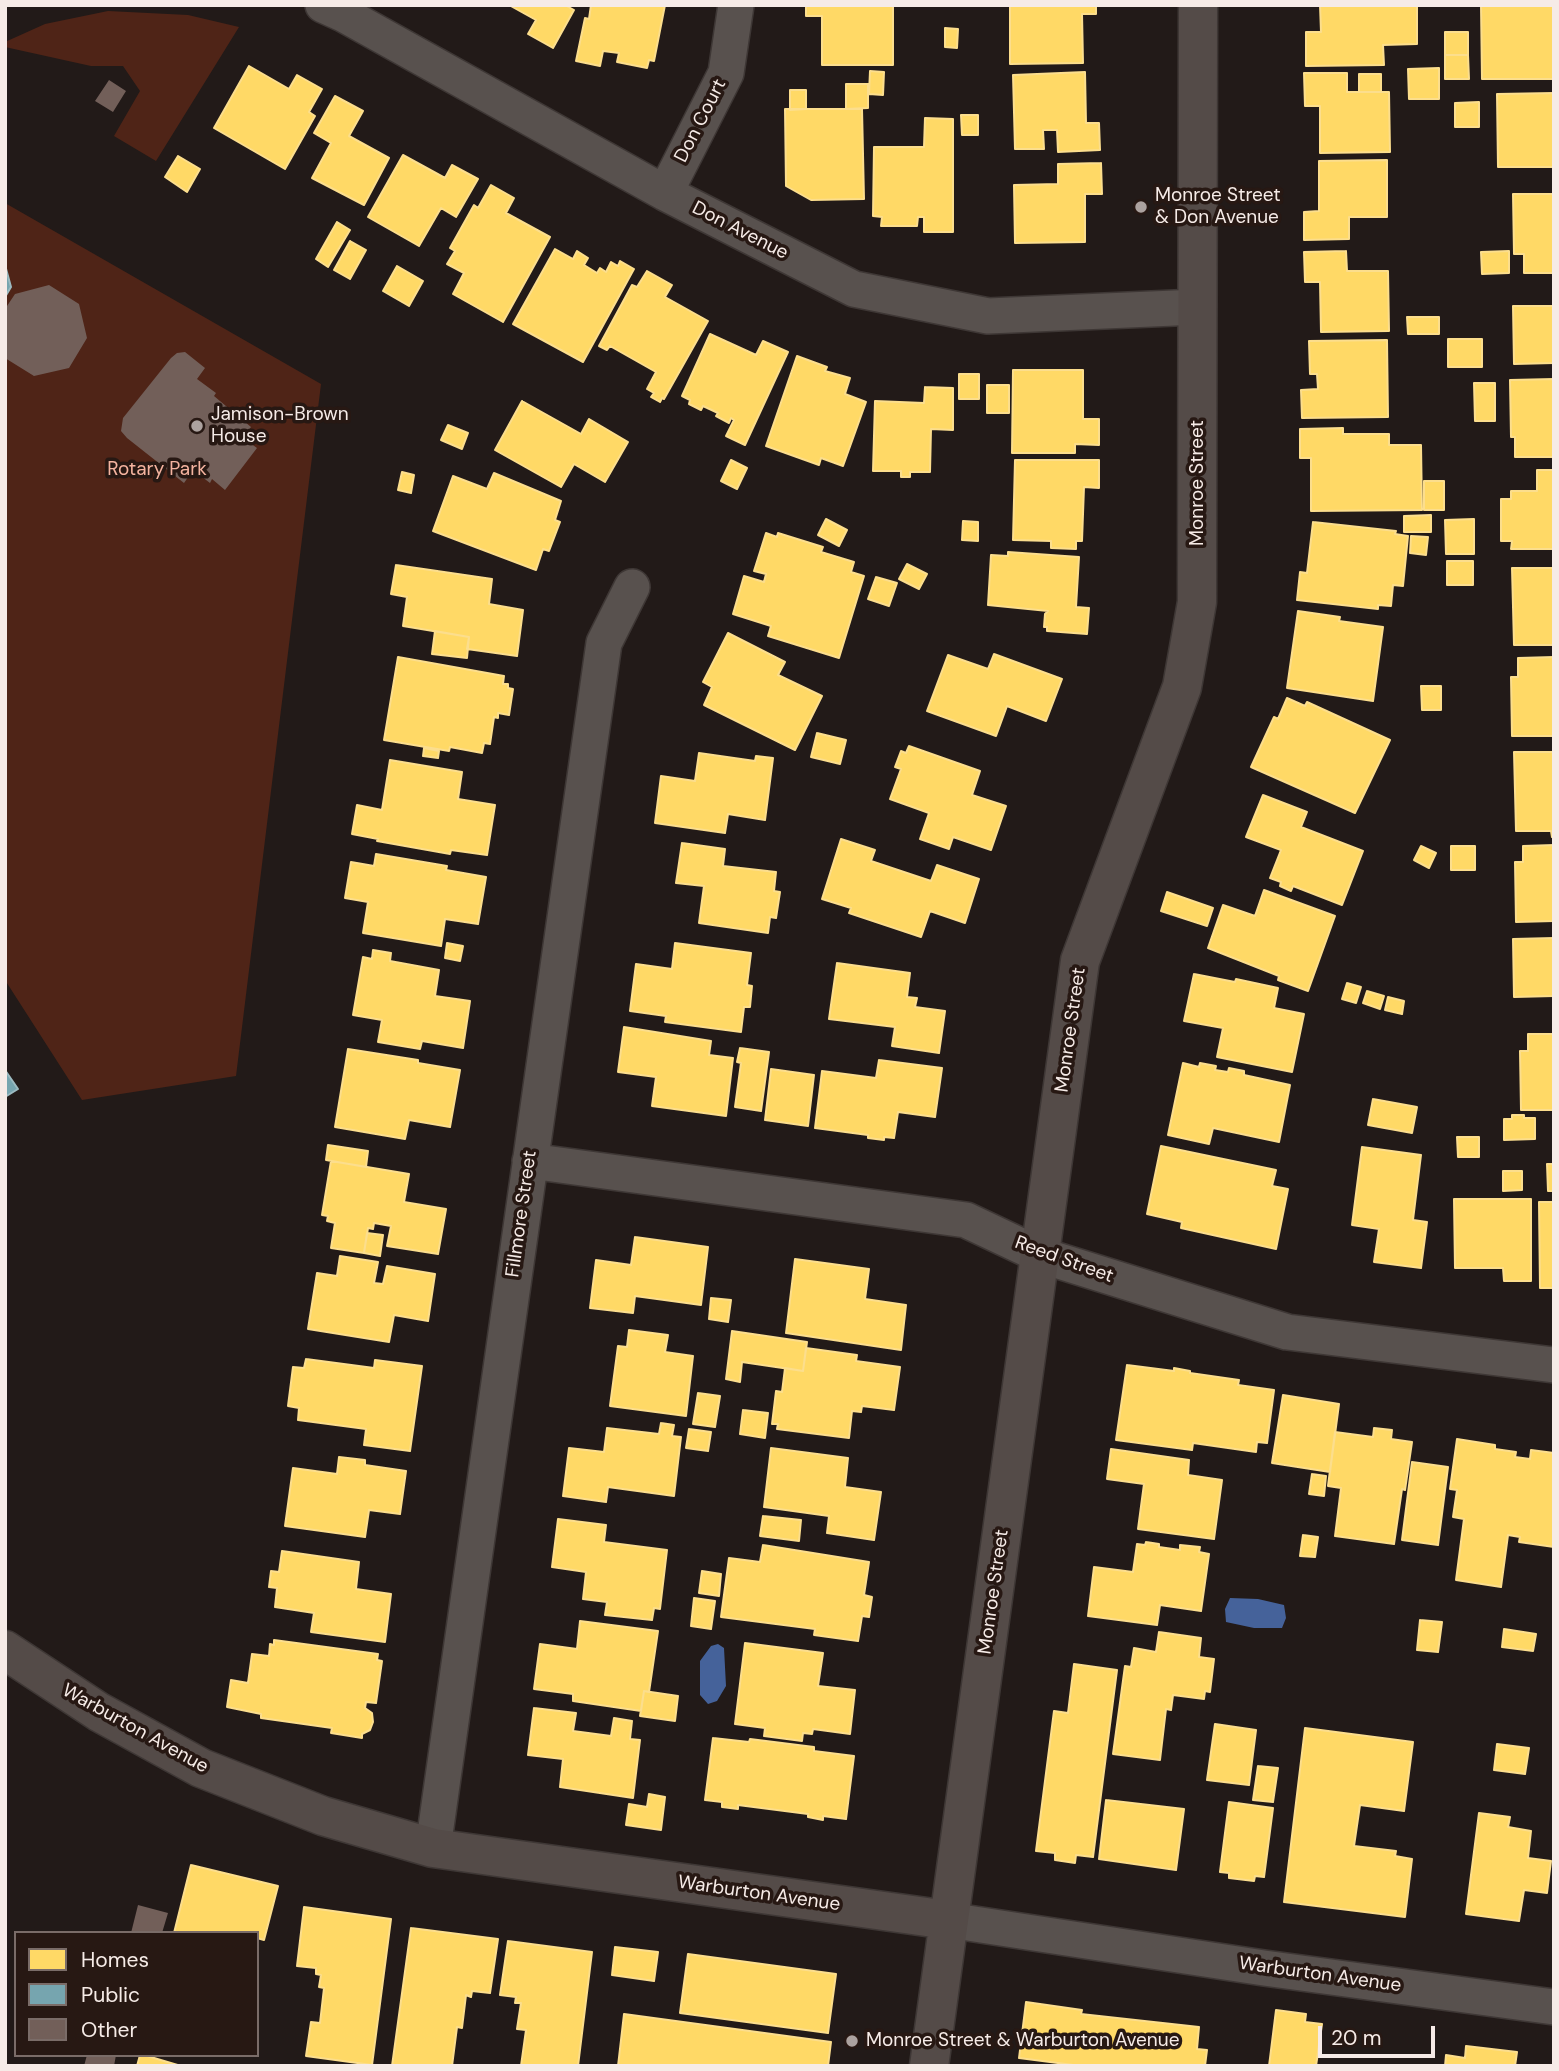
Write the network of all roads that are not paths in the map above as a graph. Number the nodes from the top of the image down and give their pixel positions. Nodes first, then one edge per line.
1 (323, 5) edge
2 (736, 5) edge
3 (1198, 5) edge
4 (665, 193) junction
5 (1198, 307) junction
6 (632, 587) dead end
7 (530, 1161) junction
8 (1040, 1255) junction
9 (1554, 1364) edge
10 (5, 1650) edge
11 (433, 1847) junction
12 (948, 1920) junction
13 (1554, 2007) edge
14 (929, 2066) edge

1 - 4 street, Don Avenue
2 - 4 street, Don Court
3 - 5 main road, Monroe Street
4 - 5 street, Don Avenue
5 - 8 main road, Monroe Street
6 - 7 street, Fillmore Street
7 - 8 street, Reed Street
7 - 11 street, Fillmore Street
8 - 9 street, Reed Street
8 - 12 main road, Monroe Street
10 - 11 main road, Warburton Avenue
11 - 12 main road, Warburton Avenue
12 - 13 street, Warburton Avenue
12 - 14 main road, Monroe Street

